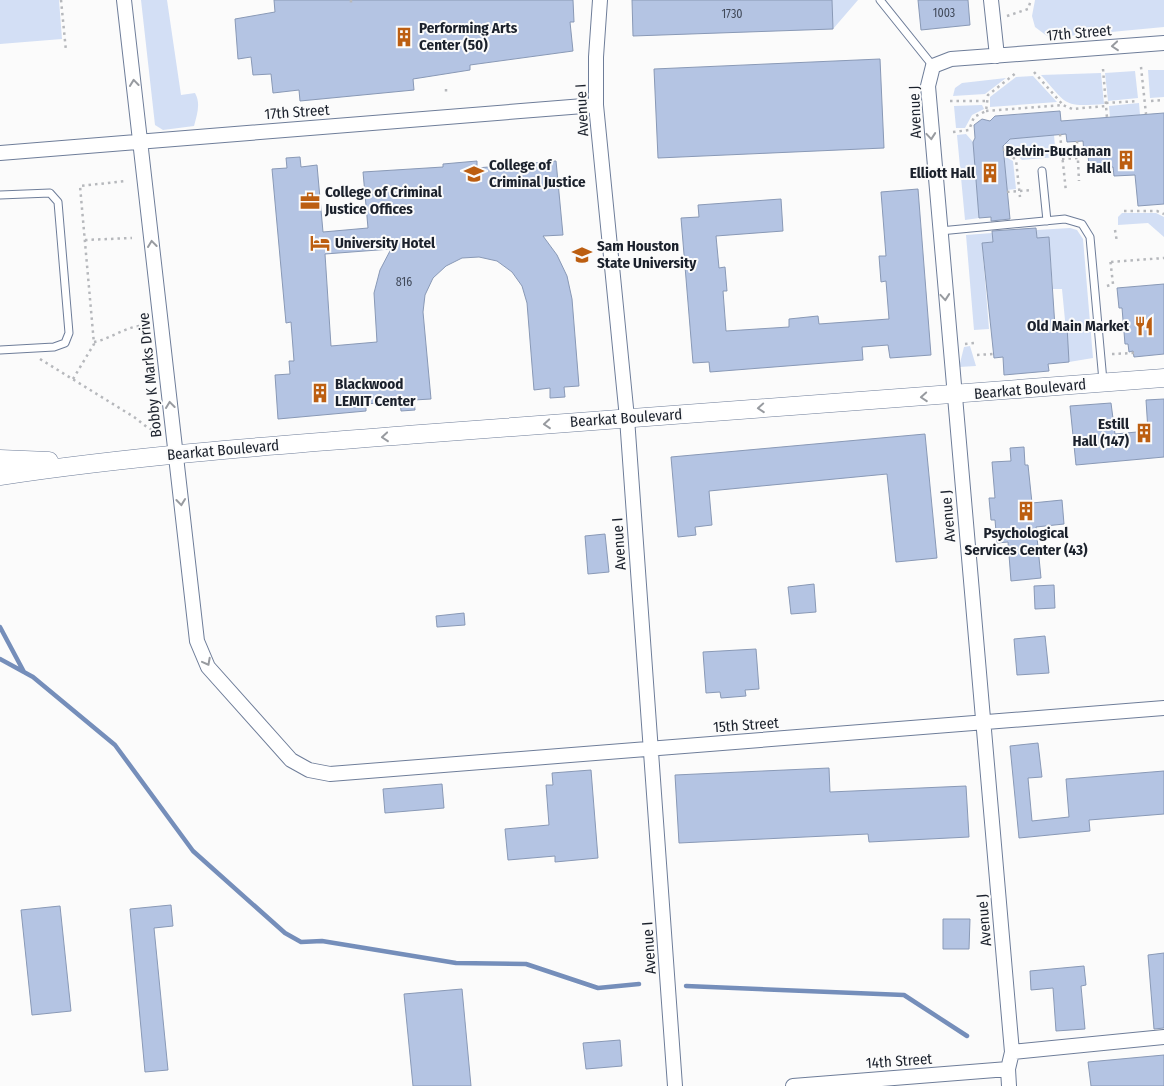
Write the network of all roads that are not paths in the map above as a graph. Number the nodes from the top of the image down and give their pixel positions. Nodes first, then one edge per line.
1 (124, 0) edge
2 (600, 0) edge
3 (880, 0) edge
4 (991, 0) edge
5 (1164, 42) edge
6 (997, 56) junction
7 (933, 66) junction
8 (596, 105) junction
9 (140, 140) junction
10 (0, 153) edge
11 (1042, 171) dead end
12 (0, 195) edge
13 (1047, 221) junction
14 (939, 231) junction
15 (0, 350) edge
16 (1164, 378) edge
17 (1103, 383) junction
18 (954, 395) junction
19 (627, 418) junction
20 (176, 454) junction
21 (0, 459) edge
22 (89, 462) junction
23 (0, 476) edge
24 (1164, 708) edge
25 (982, 722) junction
26 (650, 748) junction
27 (330, 774) joint
28 (1164, 1037) edge
29 (1012, 1052) junction
30 (1008, 1069) junction
31 (675, 1086) edge
32 (793, 1086) edge
33 (1009, 1086) edge

9 -> 1 street, Bobby K Marks Drive
2 - 8 street, Avenue I
3 - 7 lane
4 - 6 street
5 -> 6 street, 17th Street
6 - 7 street, Avenue J
7 -> 14 street, Avenue J
8 - 9 street, 17th Street
8 - 19 street, Avenue I
9 - 10 street, 17th Street
20 -> 9 street, Bobby K Marks Drive
11 - 13 lane
12 - 15 lane
13 - 14 lane
13 - 17 lane
14 -> 18 street, Avenue J
16 - 17 street, Bearkat Boulevard
17 - 18 street, Bearkat Boulevard
18 -> 19 street, Bearkat Boulevard
18 - 25 street, Avenue J
19 -> 20 street, Bearkat Boulevard
19 - 26 street, Avenue I
20 - 22 street, Bearkat Boulevard
20 -> 27 street, Bobby K Marks Drive
21 - 22 street, Bearkat Boulevard
22 - 23 street, Bearkat Boulevard
24 - 25 street, 15th Street
25 - 26 street, 15th Street
25 - 29 street, Avenue J
26 - 27 street, 15th Street
26 - 31 street, Avenue I
28 - 29 street
29 - 30 street, Avenue J
30 - 32 street, 14th Street
30 - 33 street, Avenue J

